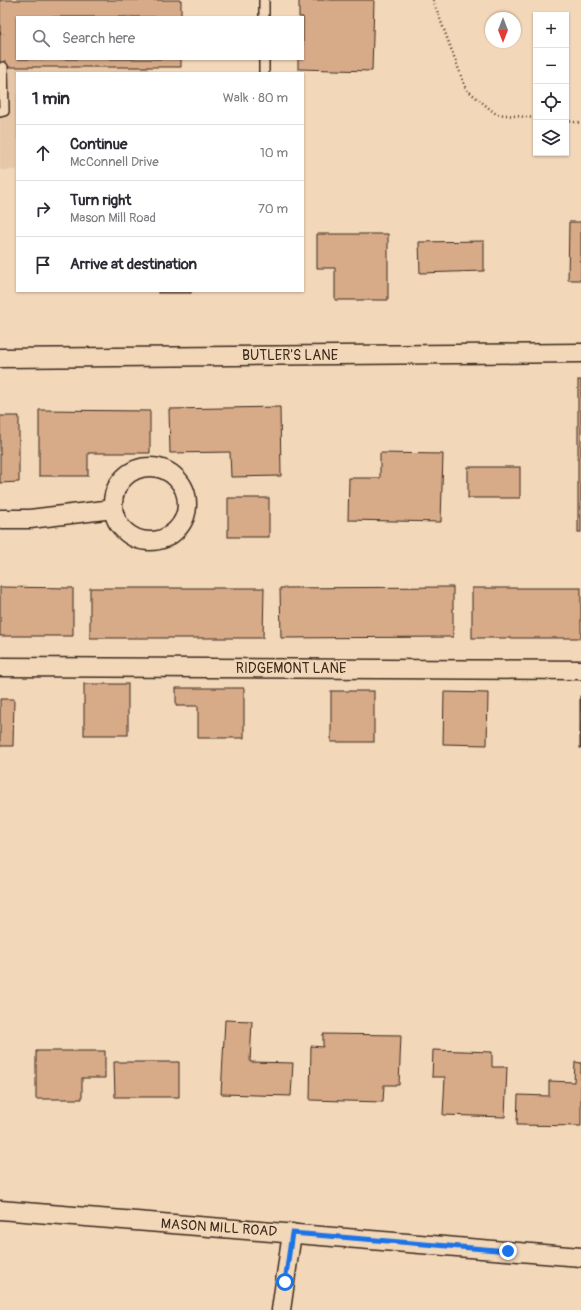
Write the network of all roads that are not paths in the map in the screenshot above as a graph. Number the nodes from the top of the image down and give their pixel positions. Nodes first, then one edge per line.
1 (264, 0) edge
2 (264, 16) edge
3 (264, 60) edge
4 (3, 67) dead end
5 (264, 72) edge
6 (0, 112) edge
7 (581, 353) edge
8 (0, 358) edge
9 (113, 509) junction
10 (0, 519) edge
11 (0, 667) edge
12 (581, 670) edge
13 (0, 1210) edge
14 (292, 1233) junction
15 (581, 1257) edge
16 (281, 1310) edge

1 - 2 lane
3 - 5 lane
4 - 6 lane
7 - 8 street, BUTLER'S LANE
9 - 9 street
9 - 10 street
11 - 12 street, RIDGEMONT LANE
13 - 14 street, MASON MILL ROAD
14 - 15 street, MASON MILL ROAD
14 - 16 street

